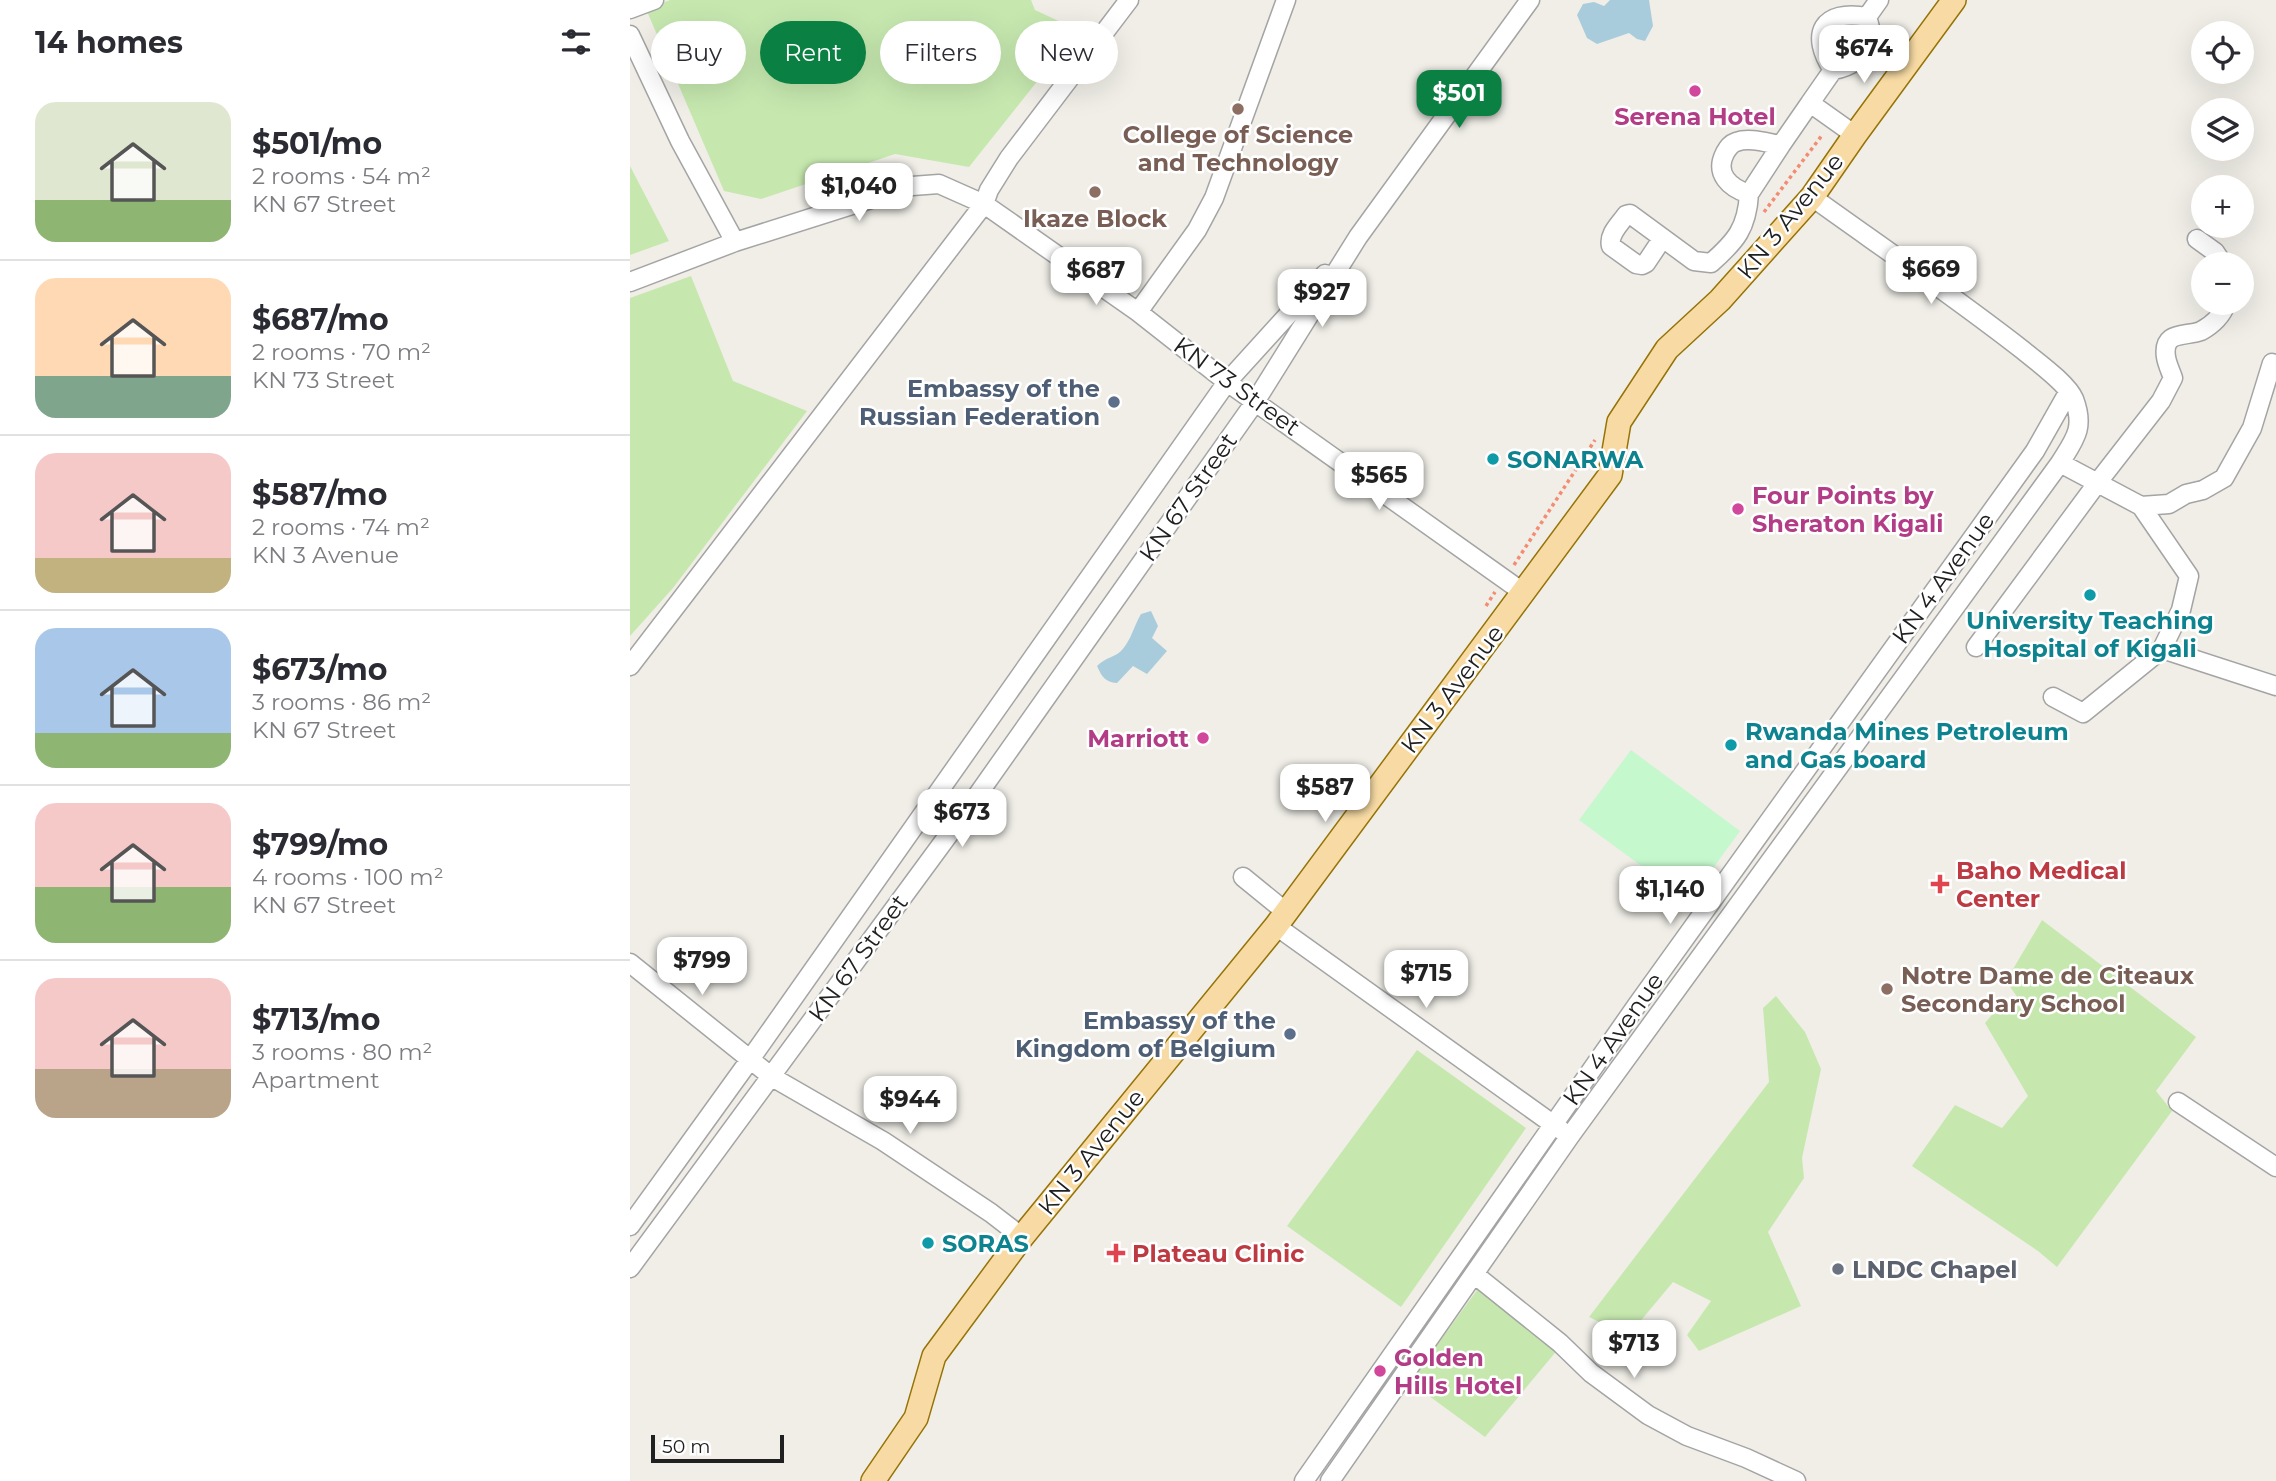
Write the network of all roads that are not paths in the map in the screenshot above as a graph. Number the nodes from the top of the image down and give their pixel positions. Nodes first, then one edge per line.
1 (654, 0) edge
2 (1129, 0) edge
3 (1286, 0) edge
4 (1530, 0) edge
5 (1879, 0) edge
6 (1954, 0) edge
7 (630, 9) edge
8 (1867, 17) junction
9 (630, 35) edge
10 (1833, 70) junction
11 (1810, 103) junction
12 (1855, 135) junction
13 (1781, 145) junction
14 (1749, 194) junction
15 (1812, 198) junction
16 (984, 204) junction
17 (1358, 237) junction
18 (1662, 239) dead end
19 (2197, 239) dead end
20 (735, 242) junction
21 (2215, 252) edge
22 (630, 282) edge
23 (1138, 313) junction
24 (2222, 315) edge
25 (2272, 363) dead end
26 (1227, 382) junction
27 (2069, 391) junction
28 (1255, 402) junction
29 (2060, 463) junction
30 (2098, 482) junction
31 (2141, 506) junction
32 (1524, 593) junction
33 (1976, 647) dead end
34 (2162, 649) junction
35 (630, 666) edge
36 (2276, 686) edge
37 (2053, 697) dead end
38 (1243, 877) dead end
39 (1281, 919) junction
40 (630, 963) edge
41 (1637, 1005) junction
42 (1655, 1019) junction
43 (749, 1061) junction
44 (772, 1077) junction
45 (2178, 1102) dead end
46 (1553, 1124) junction
47 (1570, 1136) junction
48 (2276, 1167) edge
49 (630, 1226) edge
50 (1022, 1237) junction
51 (630, 1268) edge
52 (1474, 1275) junction
53 (873, 1481) edge
54 (1304, 1481) edge
55 (1330, 1481) edge
56 (1796, 1481) edge

1 - 7 street
2 - 16 street
3 - 23 street
4 - 17 street
5 - 8 street
6 - 12 main road, KN 3 Avenue
8 - 10 street
8 - 10 street
9 - 20 street
10 - 11 street
11 - 12 street
11 - 13 street
12 - 15 main road, KN 3 Avenue
13 - 14 street
13 - 14 street
14 - 18 street
15 - 27 street
15 - 32 main road, KN 3 Avenue
16 - 20 street, KN 73 Street
16 - 23 street, KN 73 Street
16 - 35 street
17 - 26 street, KN 67 Street
17 - 28 street, KN 67 Street
19 - 21 street
20 - 22 street, KN 73 Street
23 - 26 street, KN 73 Street
24 - 30 street
25 - 31 street
26 - 28 street, KN 73 Street
26 - 43 street, KN 67 Street
27 - 29 street, KN 4 Avenue
27 - 41 street, KN 4 Avenue
28 - 32 street, KN 73 Street
28 - 44 street, KN 67 Street
29 - 30 street
29 - 42 street, KN 4 Avenue
30 - 31 street
30 - 33 street
31 - 34 street
32 - 39 main road, KN 3 Avenue
34 - 36 street
34 - 37 street
38 - 39 street
39 - 46 street
39 - 50 main road, KN 3 Avenue
40 - 43 street
41 - 42 street
41 - 46 street, KN 4 Avenue
42 - 47 street, KN 4 Avenue
43 - 44 street
43 - 49 street, KN 67 Street
44 - 50 street
44 - 51 street, KN 67 Street
45 - 48 street
46 - 47 street
46 - 54 street, KN 4 Avenue
47 - 52 street, KN 4 Avenue
50 - 53 main road, KN 3 Avenue
52 - 55 street, KN 4 Avenue
52 - 56 street

